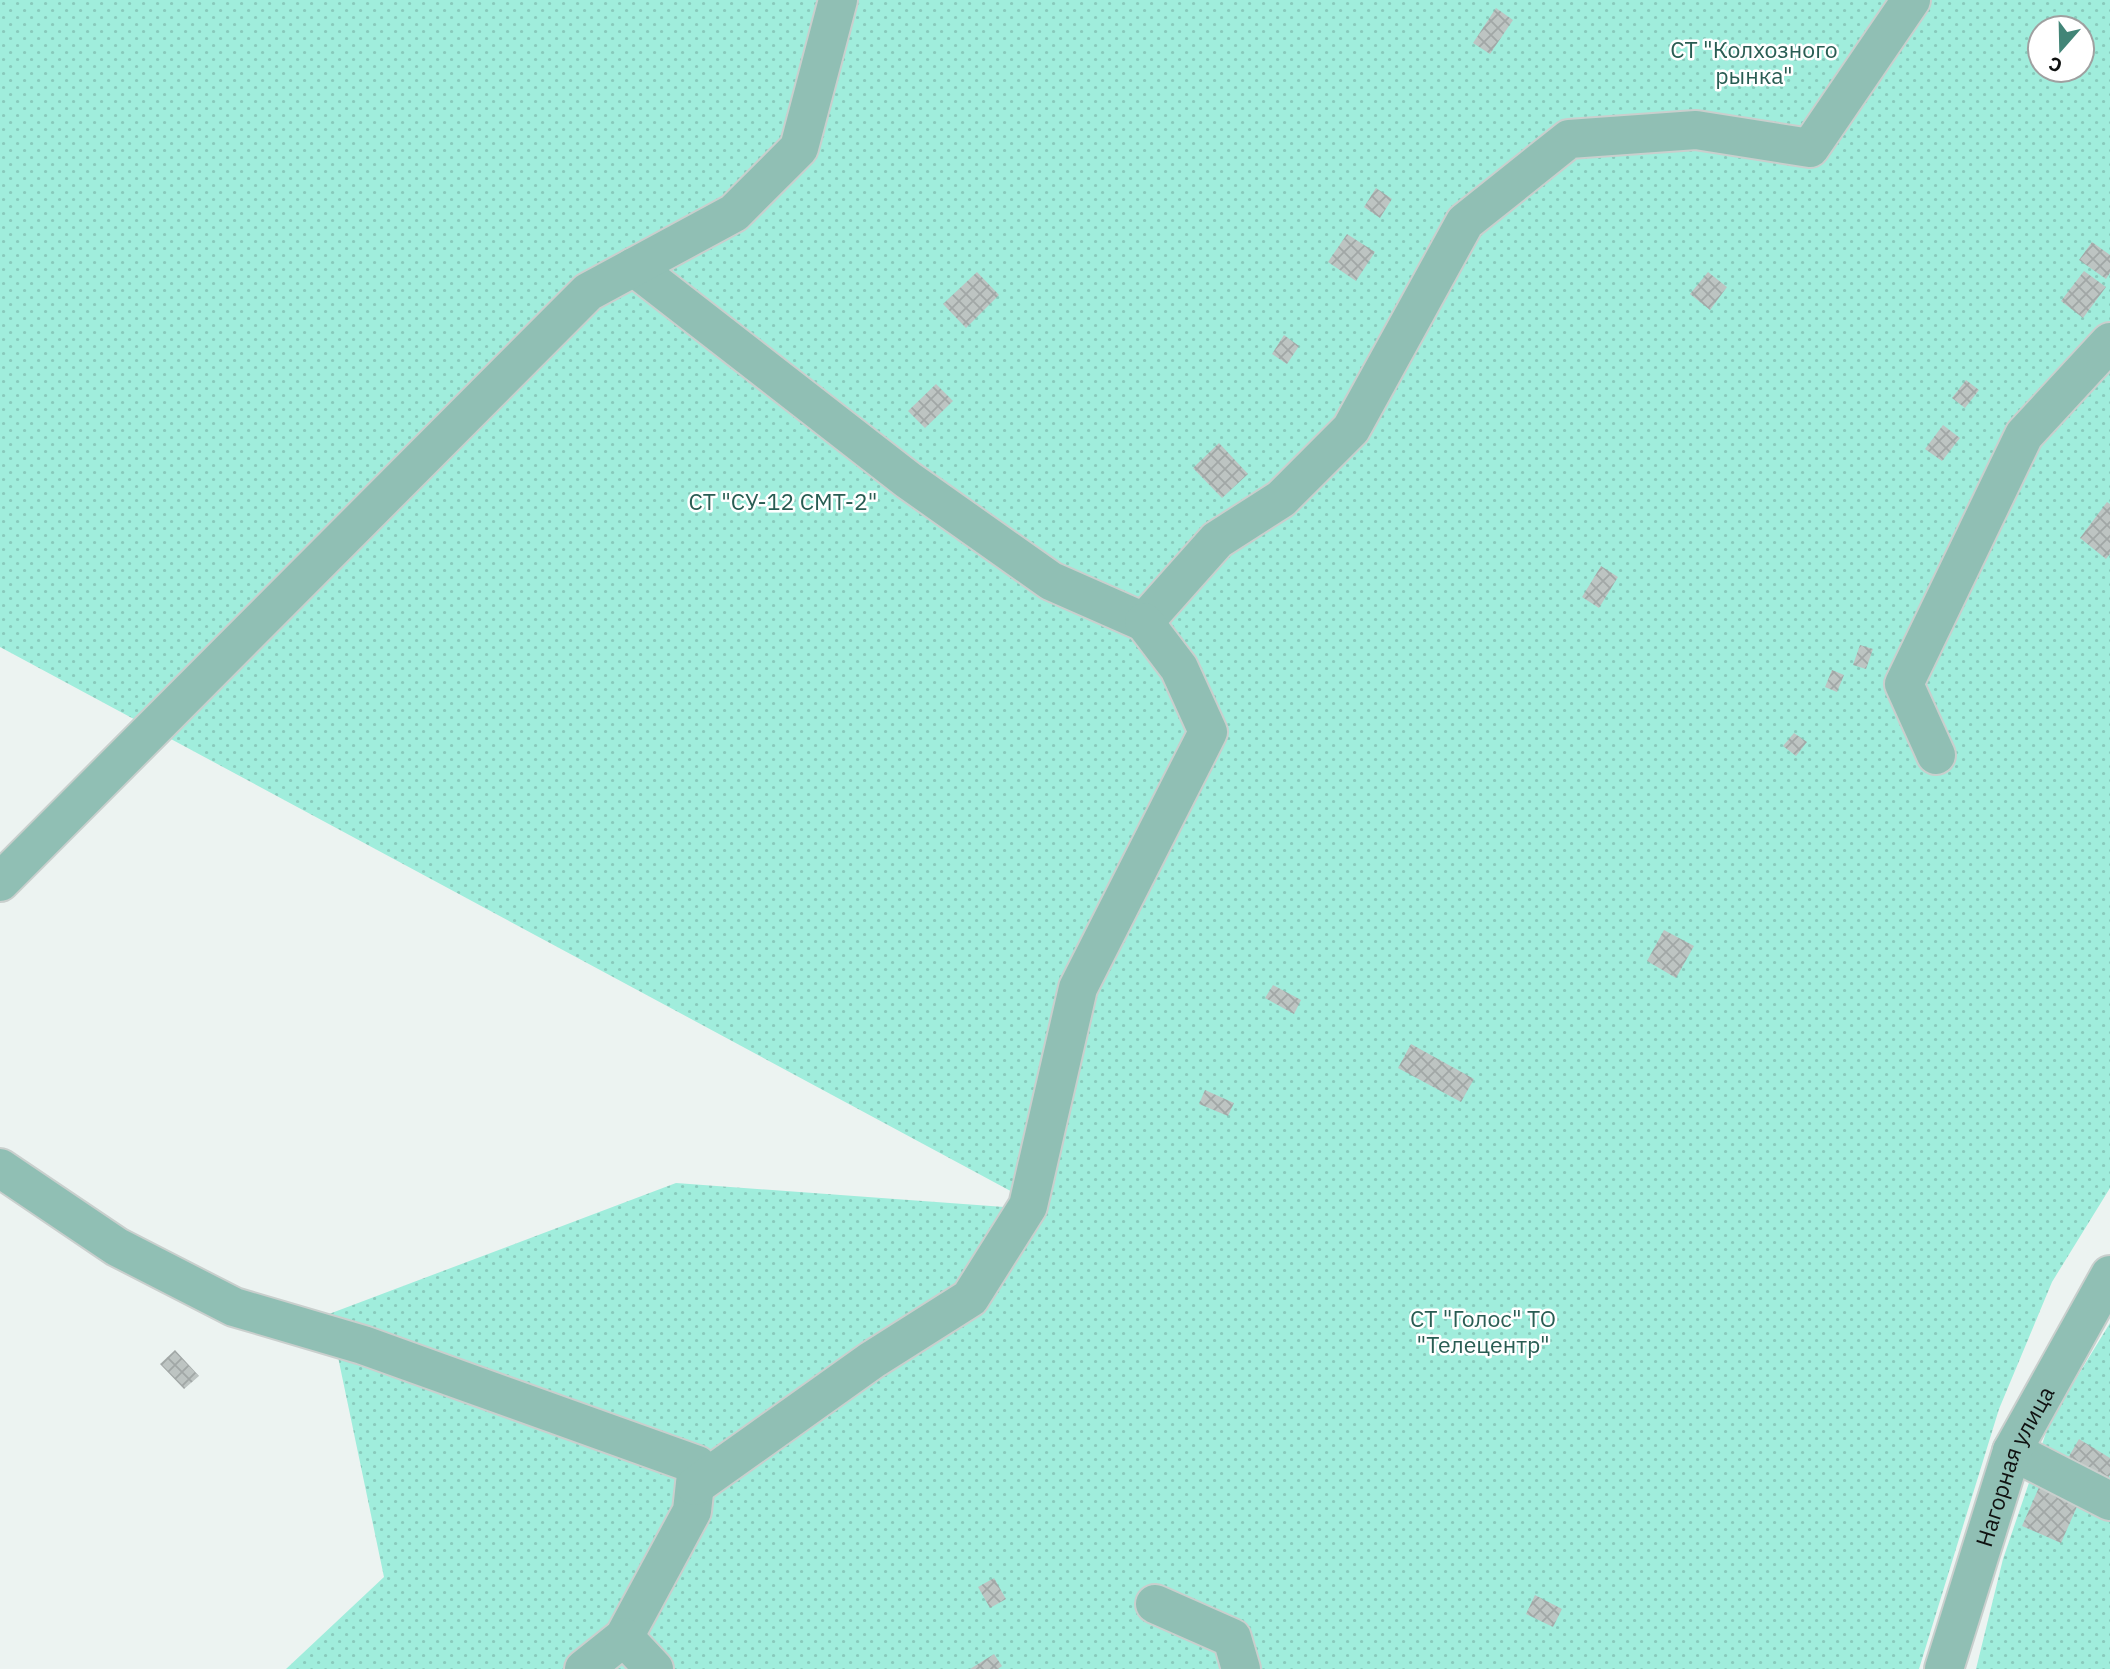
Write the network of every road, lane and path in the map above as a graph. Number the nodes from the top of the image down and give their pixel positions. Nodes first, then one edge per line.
1 (838, 0) edge
2 (1911, 0) edge
3 (634, 267) junction
4 (2110, 342) edge
5 (1144, 622) junction
6 (1936, 755) dead end
7 (0, 882) edge
8 (0, 1168) edge
9 (2110, 1275) edge
10 (2012, 1451) junction
11 (695, 1486) junction
12 (2110, 1501) edge
13 (1155, 1604) dead end
14 (624, 1637) junction
15 (584, 1669) edge
16 (654, 1669) edge
17 (1241, 1669) edge
18 (1944, 1669) edge

1 - 3 street
2 - 5 street
3 - 5 street
3 - 7 street
4 - 6 street
5 - 11 street
8 - 11 street
9 - 10 street, Нагорная улица
10 - 12 street
10 - 18 street, Нагорная улица
11 - 14 street
13 - 17 street
14 - 15 street
14 - 16 street

